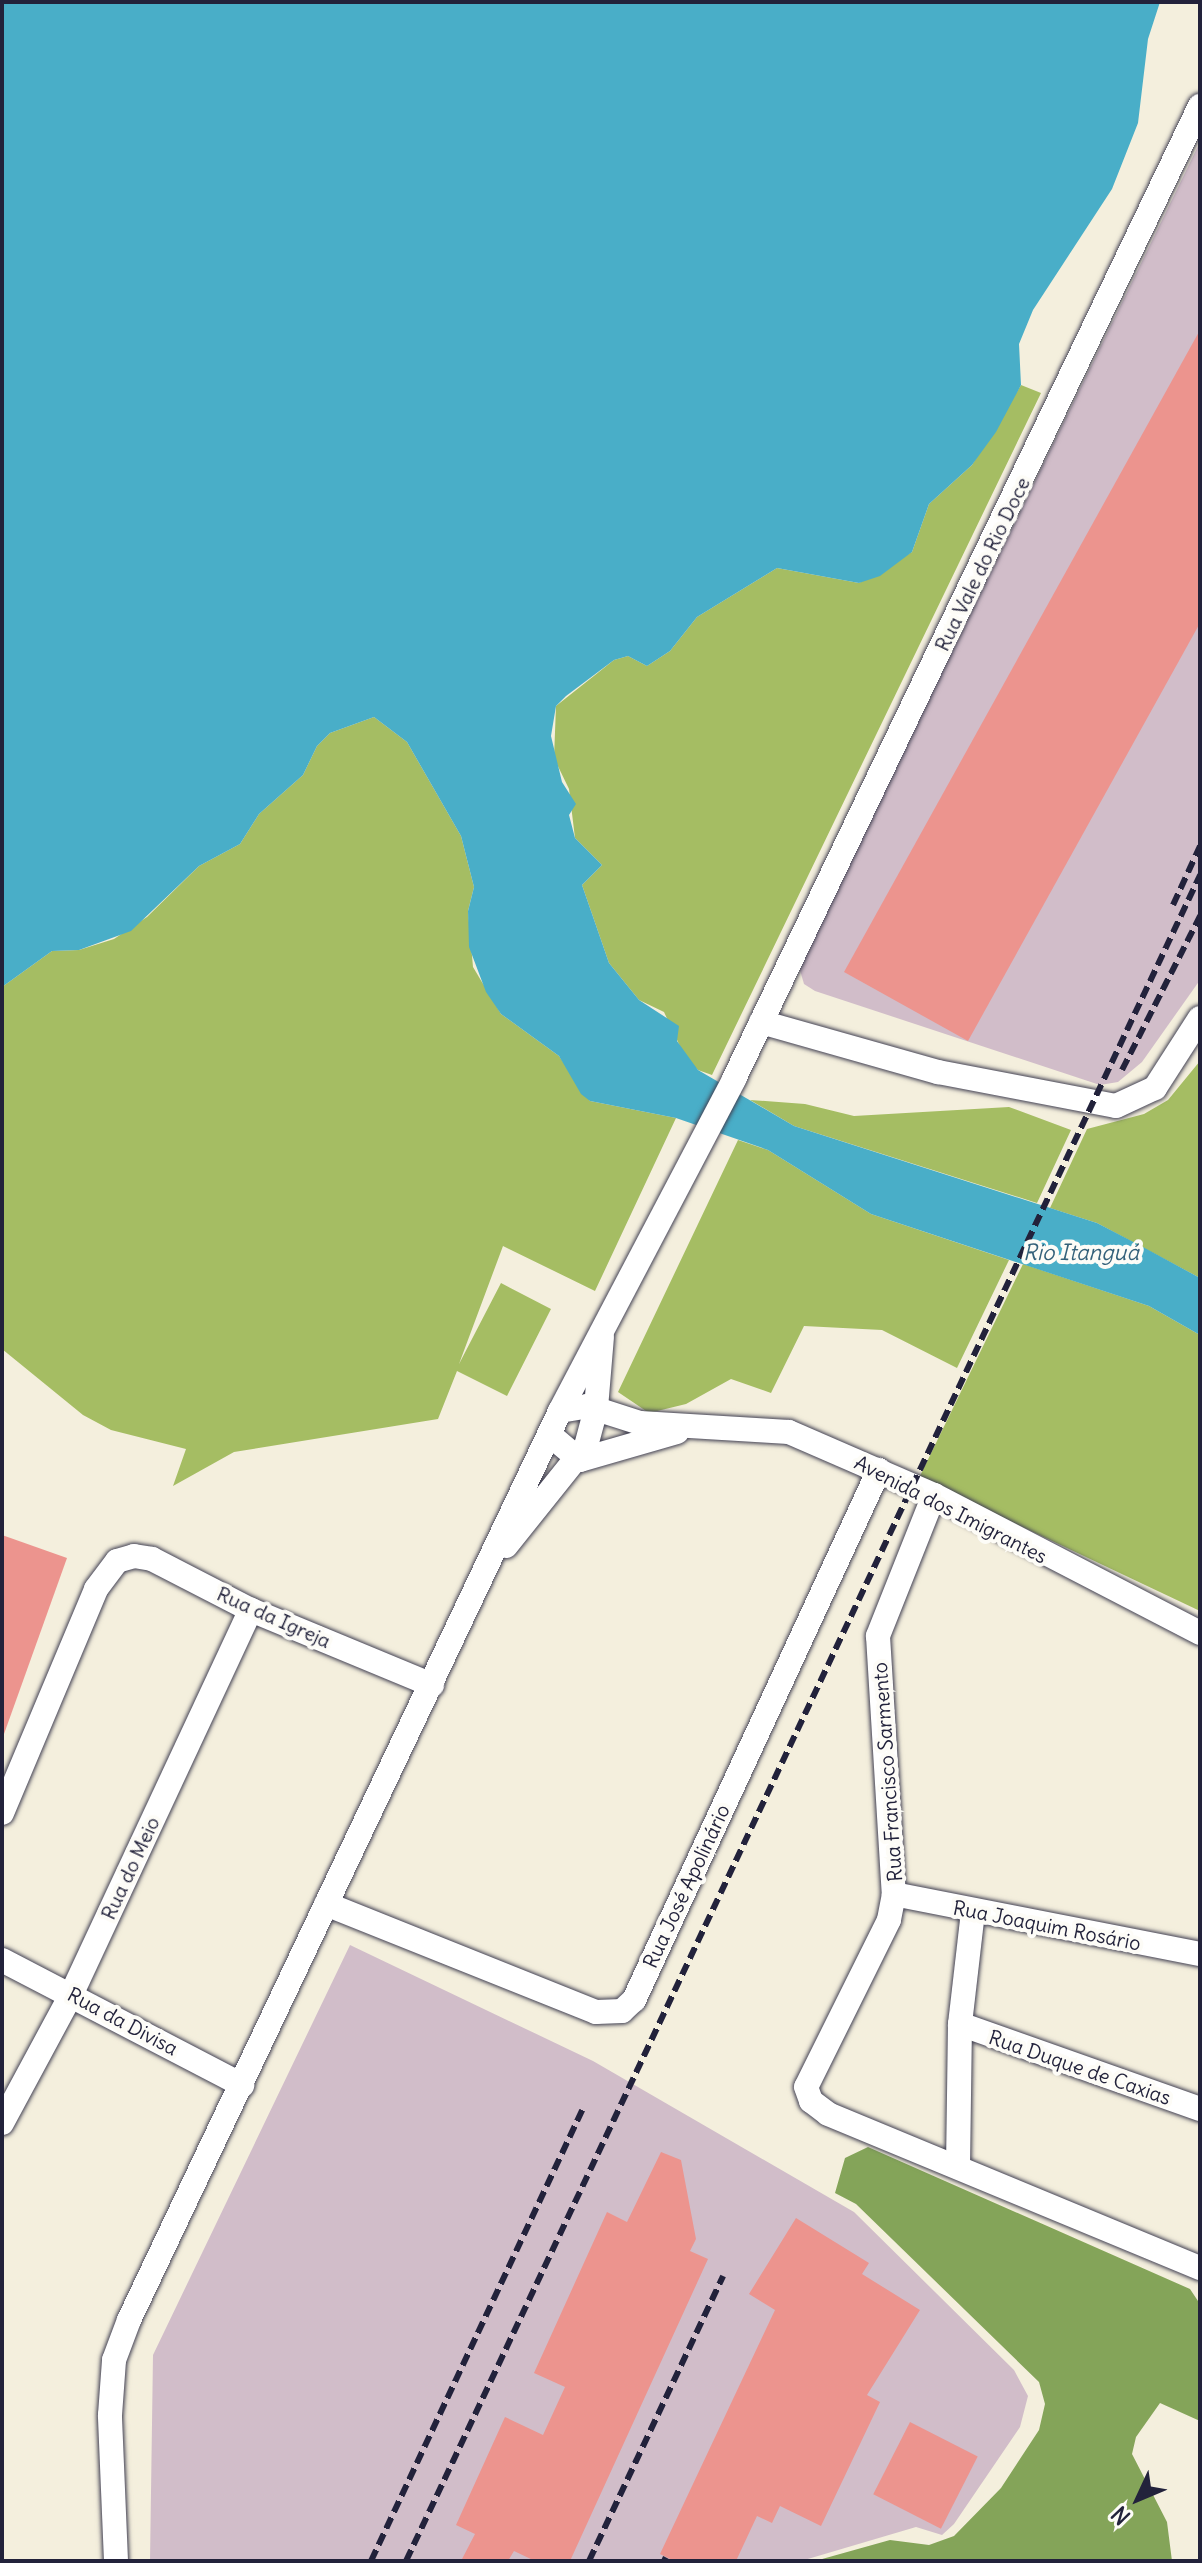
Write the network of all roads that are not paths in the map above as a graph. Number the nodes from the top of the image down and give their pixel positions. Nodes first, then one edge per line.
1 (1200, 106) edge
2 (1200, 1018) edge
3 (761, 1022) junction
4 (603, 1327) junction
5 (596, 1408) junction
6 (560, 1411) junction
7 (691, 1428) junction
8 (550, 1435) junction
9 (580, 1460) junction
10 (879, 1470) junction
11 (934, 1495) junction
12 (486, 1570) junction
13 (251, 1610) junction
14 (1200, 1633) edge
15 (432, 1685) junction
16 (2, 1813) edge
17 (894, 1894) junction
18 (326, 1904) junction
19 (973, 1911) junction
20 (1200, 1954) edge
21 (2, 1960) edge
22 (72, 1993) junction
23 (960, 2024) junction
24 (242, 2085) junction
25 (1200, 2109) edge
26 (2, 2123) edge
27 (958, 2167) junction
28 (1198, 2265) edge
29 (116, 2561) edge

1 - 3 street, Rua Vale do Rio Doce
2 - 3 street
3 - 4 street, Rua Vale do Rio Doce
4 - 5 street
4 - 6 street, Rua Vale do Rio Doce
5 - 6 street, Avenida dos Imigrantes
5 - 7 street, Avenida dos Imigrantes
5 - 9 street
6 - 8 street, Rua Vale do Rio Doce
7 - 9 street, Avenida dos Imigrantes
7 - 10 street, Avenida dos Imigrantes
8 - 9 street
8 - 12 street, Rua Vale do Rio Doce
9 - 12 street
10 - 11 street, Avenida dos Imigrantes
10 - 18 street, Rua José Apolinário
11 - 14 street, Avenida dos Imigrantes
11 - 17 street, Rua Francisco Sarmento
12 - 15 street, Rua Vale do Rio Doce
13 - 15 street, Rua da Igreja
13 - 16 street, Rua da Igreja
13 - 22 street, Rua do Meio
15 - 18 street, Rua Vale do Rio Doce
17 - 19 street, Rua Joaquim Rosário
17 - 27 street, Rua Francisco Sarmento
18 - 24 street, Rua Vale do Rio Doce
19 - 20 street, Rua Joaquim Rosário
19 - 23 street
21 - 22 street, Rua da Divisa
22 - 24 street, Rua da Divisa
22 - 26 street, Rua do Meio
23 - 25 street, Rua Duque de Caxias
23 - 27 street
24 - 29 street, Rua Vale do Rio Doce
27 - 28 street, Rua Francisco Sarmento

